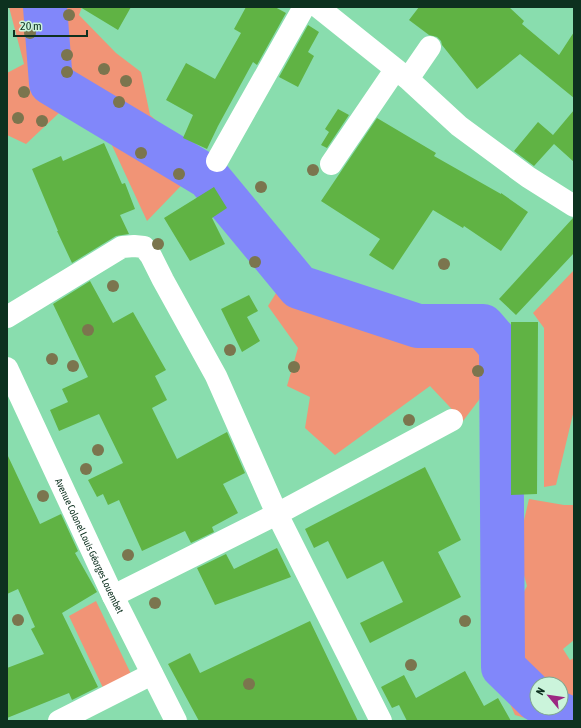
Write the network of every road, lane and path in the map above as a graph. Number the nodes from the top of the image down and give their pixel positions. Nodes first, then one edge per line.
1 (304, 7) edge
2 (318, 7) edge
3 (430, 47) dead end
4 (401, 74) junction
5 (217, 161) dead end
6 (332, 164) dead end
7 (574, 206) edge
8 (7, 317) edge
9 (7, 368) edge
10 (452, 420) dead end
11 (277, 514) junction
12 (113, 596) junction
13 (152, 674) junction
14 (59, 721) edge
15 (176, 721) edge
16 (381, 721) edge

1 - 5 street
2 - 4 street
3 - 4 street
4 - 6 street
4 - 7 street
8 - 11 street
9 - 12 street, Avenue Colonel Louis Géorges Louembet
10 - 11 street
11 - 12 street
11 - 16 street
12 - 13 street, Avenue Colonel Louis Géorges Louembet
13 - 14 street
13 - 15 street, Avenue Colonel Louis Géorges Louembet

